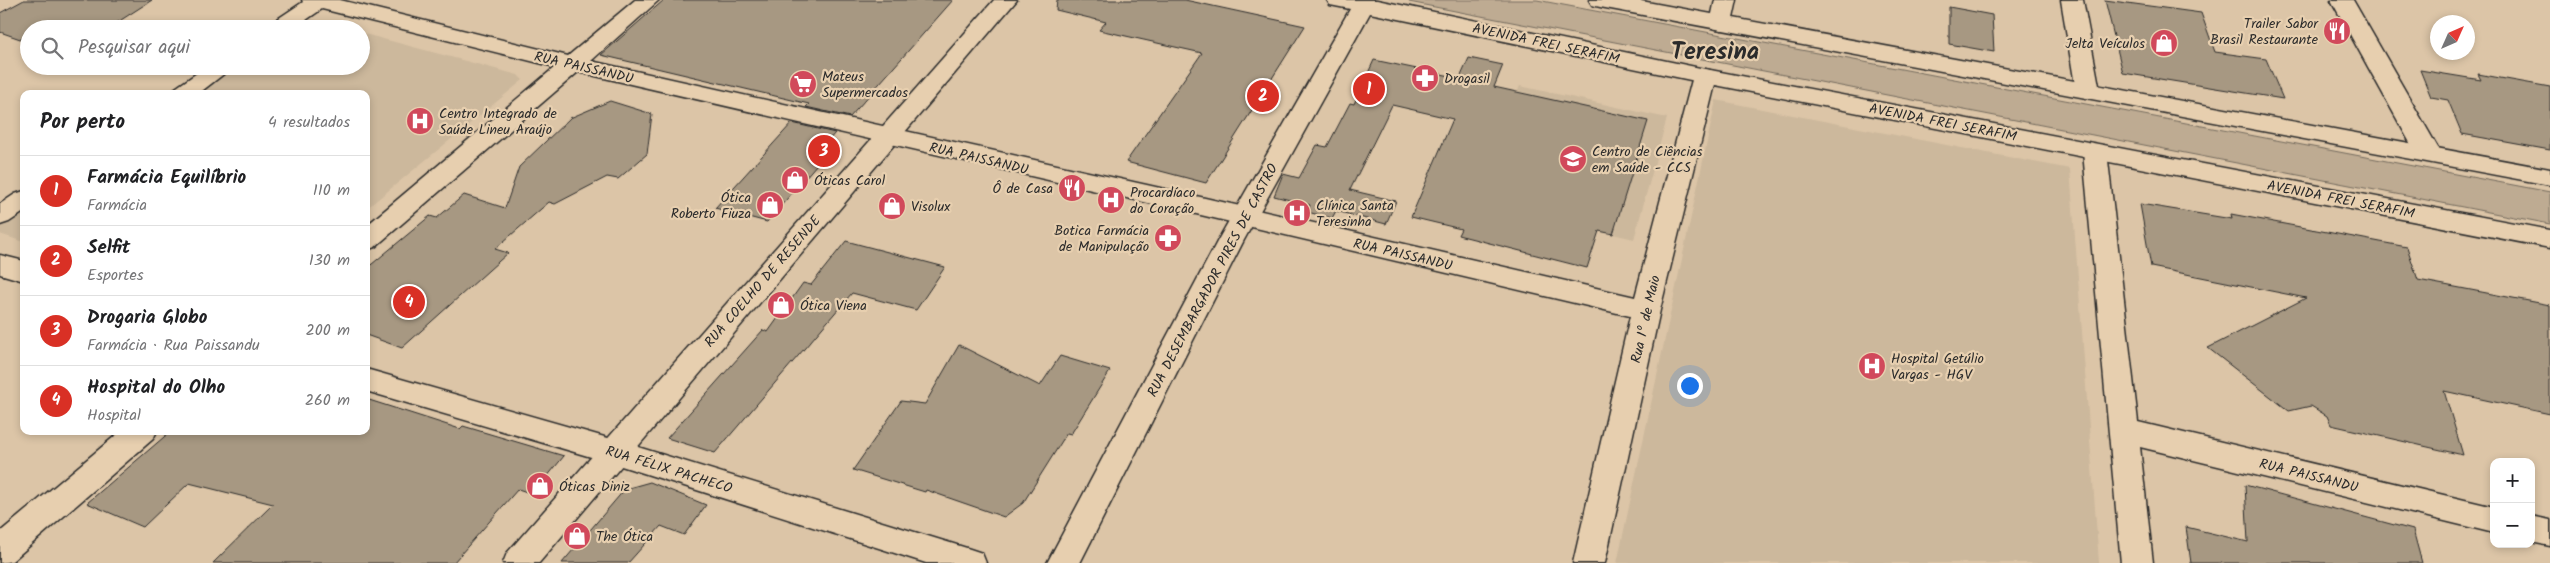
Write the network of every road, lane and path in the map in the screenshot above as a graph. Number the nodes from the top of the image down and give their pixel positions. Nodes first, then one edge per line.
1 (317, 0) edge
2 (648, 0) edge
3 (1006, 0) edge
4 (1600, 0) edge
5 (2072, 0) edge
6 (2342, 0) edge
7 (1356, 2) edge
8 (1724, 11) edge
9 (290, 20) edge
10 (572, 64) junction
11 (209, 75) edge
12 (1705, 76) junction
13 (188, 90) edge
14 (2088, 91) junction
15 (887, 137) junction
16 (2095, 152) junction
17 (2428, 152) junction
18 (2550, 177) edge
19 (20, 203) edge
20 (0, 216) edge
21 (1245, 217) junction
22 (370, 238) edge
23 (2550, 239) edge
24 (0, 264) edge
25 (20, 271) edge
26 (1646, 310) junction
27 (370, 381) edge
28 (2125, 431) junction
29 (137, 435) edge
30 (614, 452) junction
31 (2490, 519) edge
32 (2535, 530) edge
33 (2550, 533) edge
34 (0, 551) edge
35 (519, 563) edge
36 (970, 563) edge
37 (1063, 563) edge
38 (1589, 563) edge
39 (2137, 563) edge

1 - 9 street
1 - 10 street, RUA PAISSANDU
2 - 10 street
3 - 15 street, RUA COELHO DE RESENDE
4 - 8 street
5 - 14 street
6 - 17 street
7 - 12 street, AVENIDA FREI SERAFIM
7 - 21 street, RUA DESEMBARGADOR PIRES DE CASTRO
8 - 14 street
10 - 15 street, RUA PAISSANDU
10 - 22 street
11 - 13 street
12 - 16 street, AVENIDA FREI SERAFIM
12 - 26 street, Rua 1º de Maio
14 - 17 street
15 - 21 street, RUA PAISSANDU
15 - 30 street, RUA COELHO DE RESENDE
16 - 23 street, AVENIDA FREI SERAFIM
16 - 28 street
17 - 18 street
19 - 20 street
21 - 26 street, RUA PAISSANDU
21 - 37 street, RUA DESEMBARGADOR PIRES DE CASTRO
24 - 25 street
26 - 38 street, Rua 1º de Maio
27 - 30 street, RUA FÉLIX PACHECO
28 - 31 street, RUA PAISSANDU
28 - 39 street
29 - 34 street
30 - 35 street, RUA COELHO DE RESENDE
30 - 36 street, RUA FÉLIX PACHECO
32 - 33 street

